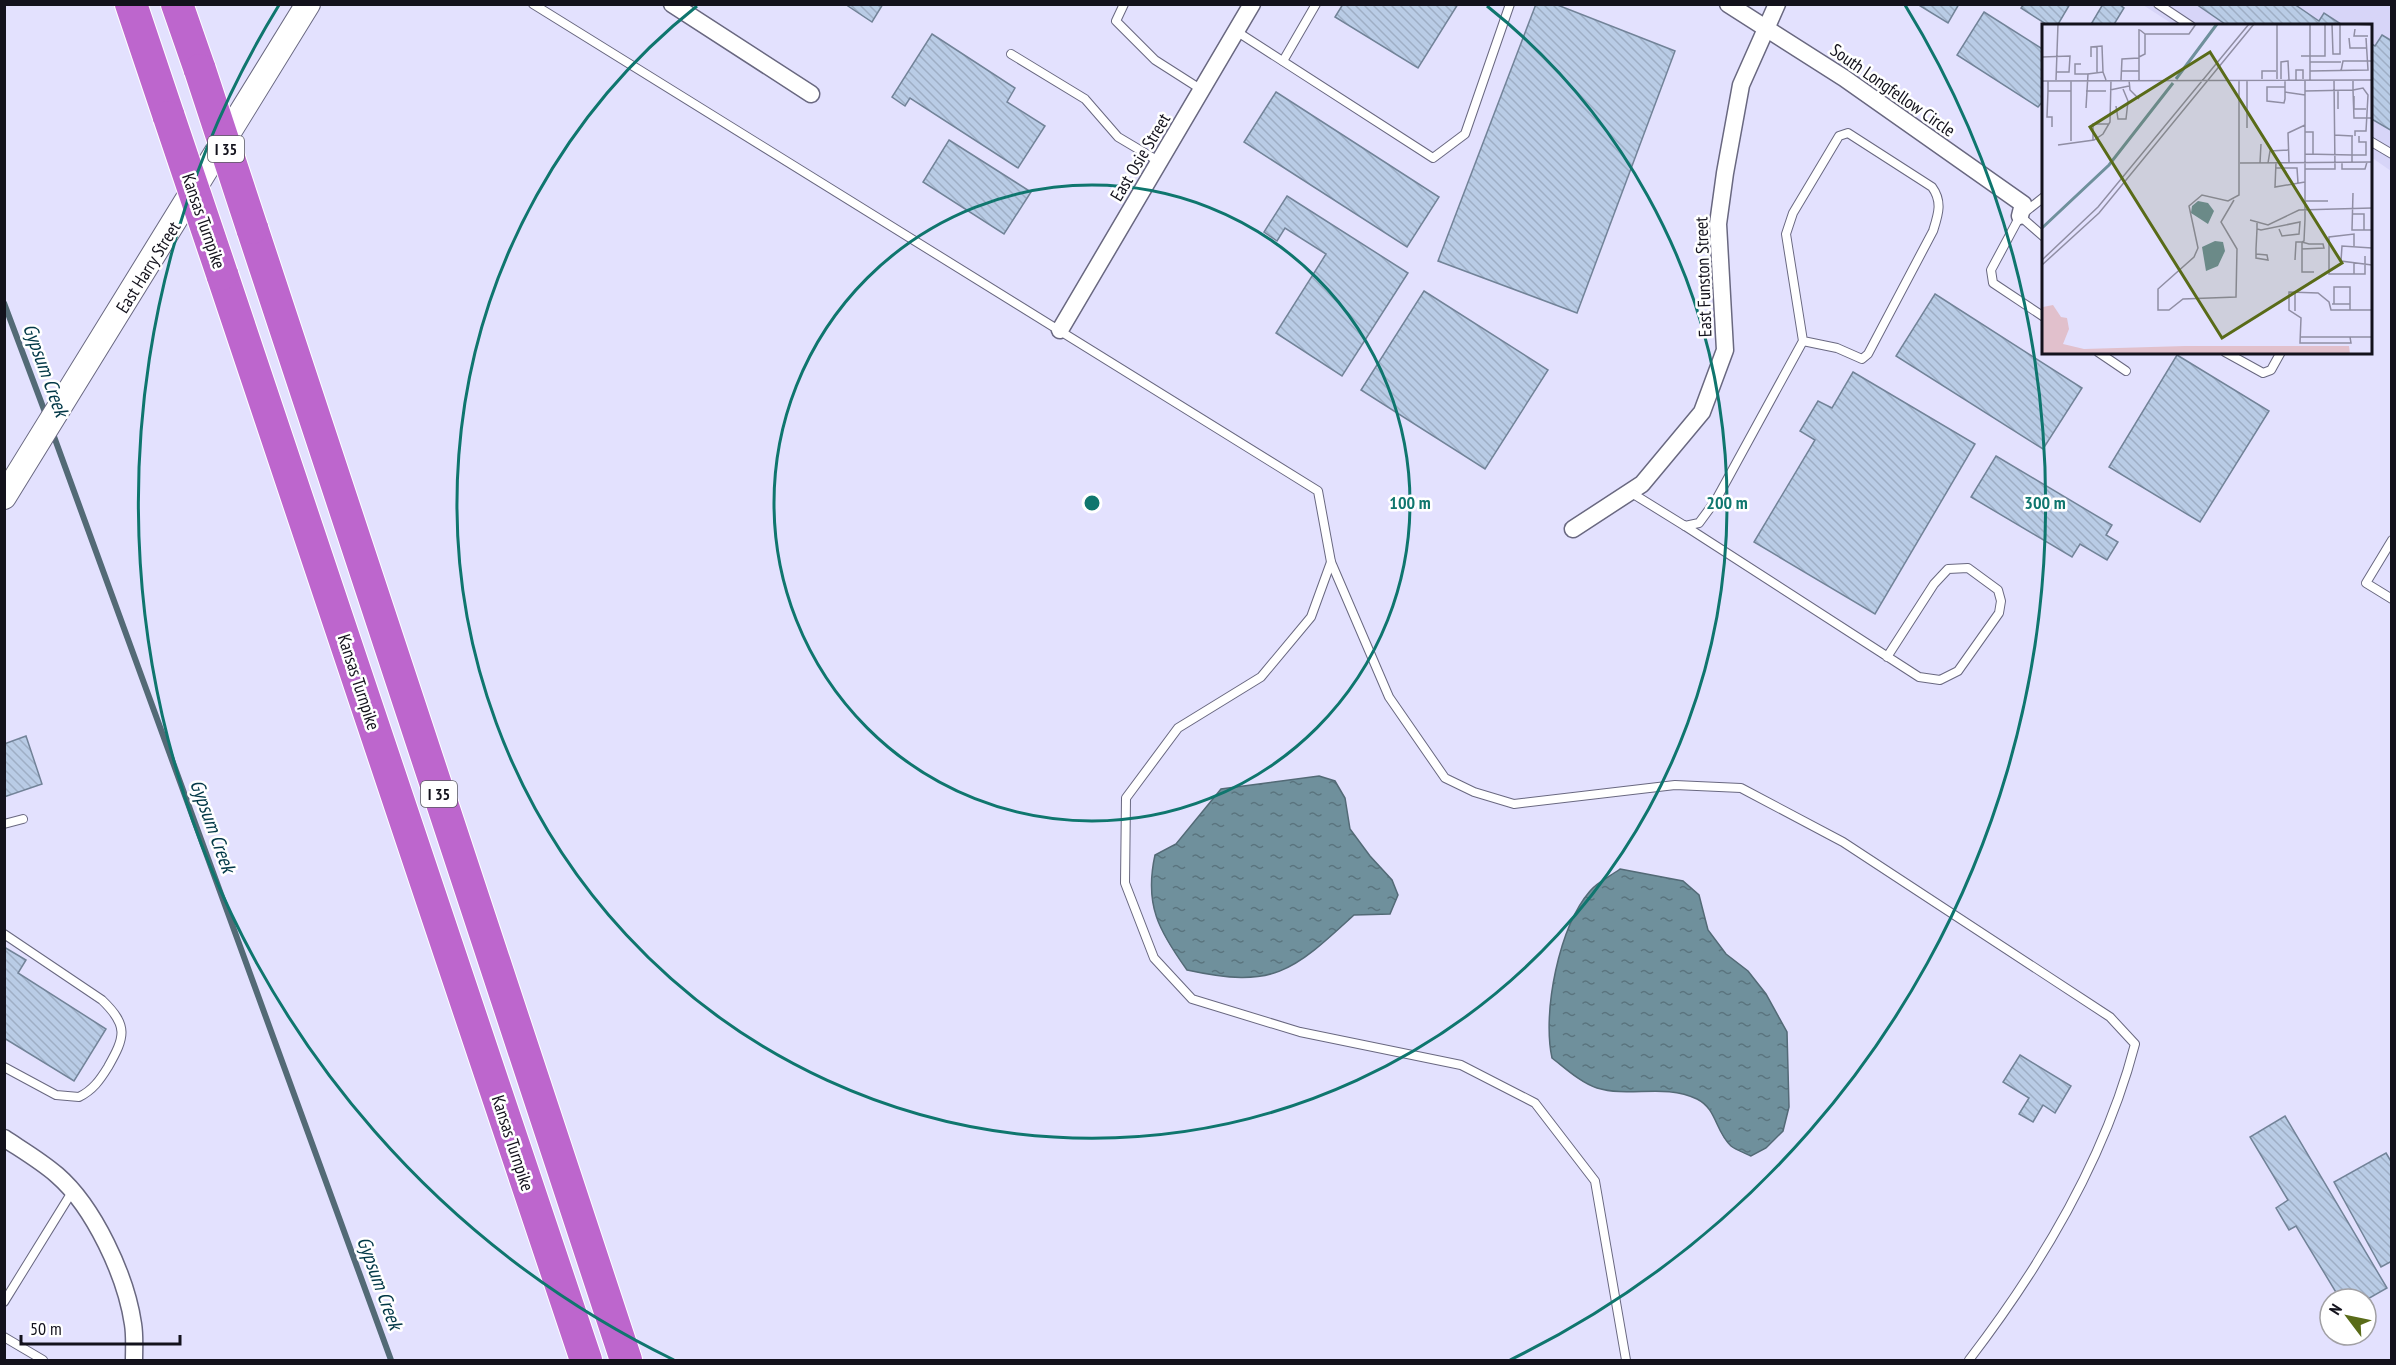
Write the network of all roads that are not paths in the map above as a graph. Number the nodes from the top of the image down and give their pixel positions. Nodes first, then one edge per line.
1 (131, 4) edge
2 (177, 4) edge
3 (308, 4) edge
4 (533, 4) edge
5 (672, 4) edge
6 (1124, 4) edge
7 (1252, 4) edge
8 (1316, 4) edge
9 (1510, 4) edge
10 (1728, 4) edge
11 (1777, 4) edge
12 (2158, 4) edge
13 (2188, 24) edge
14 (1766, 28) junction
15 (1236, 31) junction
16 (1011, 54) dead end
17 (1283, 61) junction
18 (1202, 90) junction
19 (811, 94) dead end
20 (2372, 142) edge
21 (2391, 154) edge
22 (1160, 162) junction
23 (2042, 198) edge
24 (2020, 216) junction
25 (2042, 236) edge
26 (2042, 316) edge
27 (1060, 330) junction
28 (1803, 341) junction
29 (2101, 354) edge
30 (2229, 354) edge
31 (2280, 354) edge
32 (2126, 371) dead end
33 (1630, 492) junction
34 (4, 497) edge
35 (1685, 526) junction
36 (1573, 529) dead end
37 (2391, 540) edge
38 (1331, 562) junction
39 (2391, 599) edge
40 (1887, 657) junction
41 (22, 819) dead end
42 (4, 824) edge
43 (4, 934) edge
44 (4, 1067) edge
45 (4, 1138) edge
46 (72, 1192) junction
47 (4, 1302) edge
48 (4, 1337) edge
49 (43, 1360) edge
50 (134, 1360) edge
51 (586, 1360) edge
52 (626, 1360) edge
53 (1626, 1360) edge
54 (1969, 1360) edge

1 - 51 highway, Kansas Turnpike / I 35, bridge
2 - 52 highway, I 35, bridge
3 - 34 main road, East Harry Street
4 - 27 lane
5 - 19 street
6 - 18 lane
7 - 15 street, East Osie Street
8 - 17 lane
9 - 17 lane
10 - 14 street, South Longfellow Circle
11 - 14 street, East Funston Street
12 - 13 lane
14 - 24 street, South Longfellow Circle
14 - 33 street, East Funston Street
15 - 17 lane
15 - 18 street, East Osie Street
16 - 22 lane
18 - 22 street, East Osie Street
20 - 21 lane
22 - 27 street, East Osie Street
23 - 24 lane
24 - 25 lane
24 - 26 lane
27 - 38 lane
28 - 28 lane
28 - 35 lane
29 - 32 lane
30 - 31 lane
33 - 35 lane
33 - 36 street, East Funston Street
35 - 40 lane
37 - 39 lane
38 - 53 lane
38 - 54 lane
40 - 40 lane
41 - 42 lane
43 - 44 lane
45 - 46 street
46 - 47 lane
46 - 50 street
48 - 49 lane

